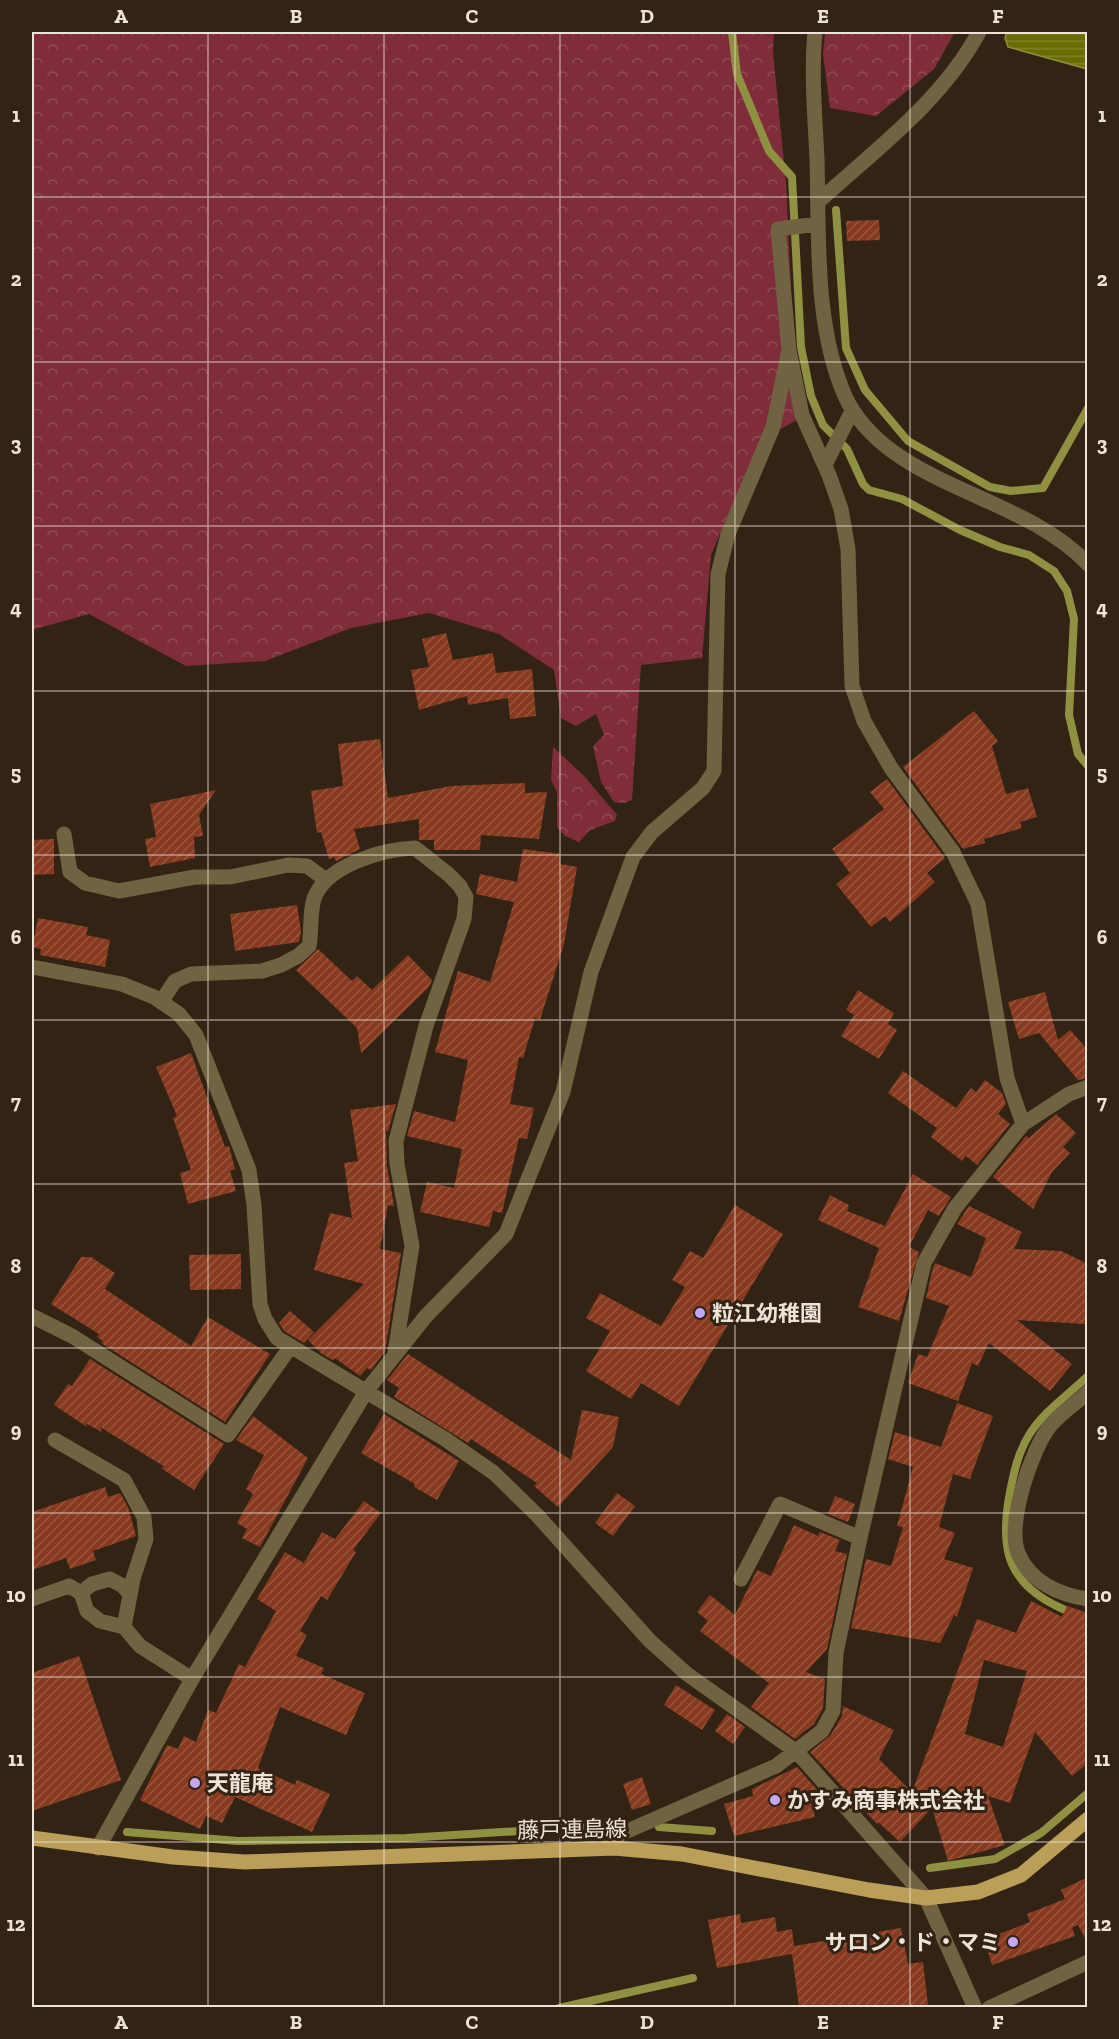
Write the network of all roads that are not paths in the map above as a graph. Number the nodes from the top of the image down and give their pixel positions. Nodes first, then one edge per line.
1 (814, 32) edge
2 (979, 32) edge
3 (818, 202) junction
4 (818, 224) junction
5 (789, 350) junction
6 (852, 411) junction
7 (825, 465) junction
8 (1088, 564) edge
9 (64, 834) dead end
10 (326, 880) junction
11 (32, 968) edge
12 (162, 1002) junction
13 (1088, 1087) edge
14 (1023, 1124) junction
15 (32, 1316) edge
16 (291, 1346) junction
17 (394, 1355) junction
18 (367, 1390) junction
19 (1088, 1392) edge
20 (55, 1440) dead end
21 (860, 1538) junction
22 (741, 1579) dead end
23 (81, 1593) junction
24 (129, 1593) junction
25 (32, 1599) edge
26 (1088, 1599) edge
27 (124, 1627) junction
28 (192, 1679) junction
29 (797, 1752) junction
30 (1088, 1819) edge
31 (32, 1838) edge
32 (98, 1848) junction
33 (614, 1848) junction
34 (926, 1898) junction
35 (1088, 1962) edge
36 (975, 2007) edge
37 (989, 2007) edge

1 - 3 street
2 - 3 street
3 - 4 street
4 - 5 street
4 - 6 street
5 - 7 street
5 - 17 street
6 - 7 street
6 - 8 street
7 - 14 street
9 - 10 street
10 - 12 street
10 - 17 street
11 - 12 street
12 - 16 street
13 - 14 street
14 - 21 street
15 - 16 street
16 - 18 street
17 - 18 street
18 - 28 street
18 - 29 street
19 - 26 street
20 - 24 street
21 - 22 street
21 - 29 street
23 - 24 street
23 - 25 street
23 - 27 street
24 - 27 street
27 - 28 street
28 - 32 street
29 - 33 street
29 - 34 street
30 - 34 main road, 藤戸連島線
31 - 32 main road, 藤戸連島線
32 - 33 main road, 藤戸連島線
33 - 34 main road, 藤戸連島線
34 - 36 street
35 - 37 street

